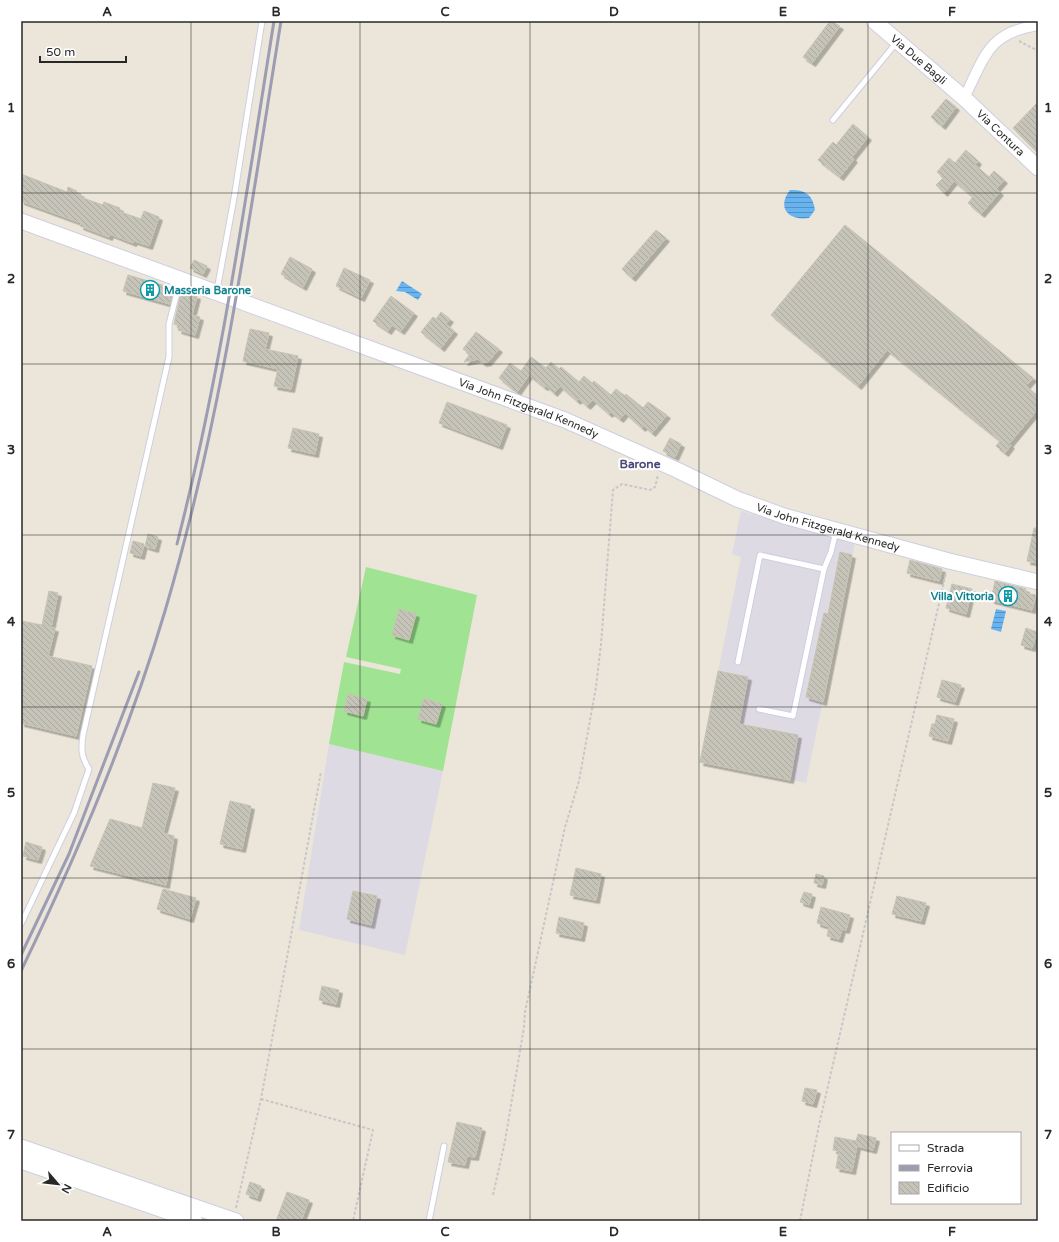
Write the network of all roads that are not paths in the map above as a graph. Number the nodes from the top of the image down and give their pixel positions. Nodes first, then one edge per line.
1 (262, 21) edge
2 (874, 21) edge
3 (1038, 25) edge
4 (897, 41) junction
5 (964, 98) junction
6 (833, 120) dead end
7 (1038, 168) edge
8 (21, 221) edge
9 (181, 280) junction
10 (216, 293) junction
11 (836, 530) junction
12 (824, 569) junction
13 (1038, 582) edge
14 (738, 662) dead end
15 (759, 709) dead end
16 (21, 924) edge
17 (444, 1146) dead end
18 (21, 1147) edge
19 (21, 1161) edge
20 (235, 1220) edge
21 (195, 1221) edge
22 (429, 1221) edge

1 - 10 lane
2 - 4 street, Via Due Bagli
3 - 5 street
4 - 5 street, Via Due Bagli
4 - 6 lane
5 - 7 street, Via Contura
8 - 9 street, Via John Fitzgerald Kennedy
9 - 10 street, Via John Fitzgerald Kennedy
9 - 16 lane
10 - 11 street, Via John Fitzgerald Kennedy
11 - 12 lane
11 - 13 street, Via John Fitzgerald Kennedy
12 - 14 lane
12 - 15 lane
17 - 22 lane
18 - 20 street
19 - 21 street

